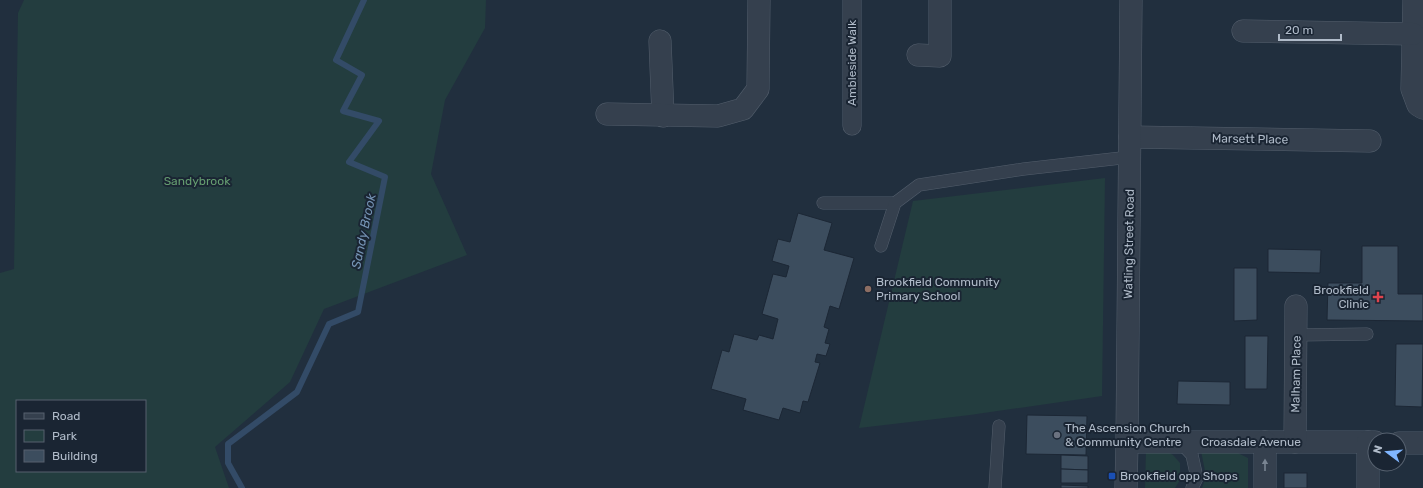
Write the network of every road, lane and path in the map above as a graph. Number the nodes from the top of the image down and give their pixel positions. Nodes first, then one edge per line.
1 (759, 0) edge
2 (852, 0) edge
3 (940, 0) edge
4 (1131, 0) edge
5 (1414, 0) edge
6 (1243, 31) dead end
7 (1413, 34) junction
8 (660, 41) dead end
9 (918, 55) dead end
10 (1423, 108) edge
11 (608, 114) dead end
12 (663, 116) junction
13 (852, 126) dead end
14 (1370, 141) dead end
15 (1130, 147) junction
16 (823, 203) dead end
17 (895, 203) junction
18 (881, 246) dead end
19 (1296, 306) dead end
20 (1367, 334) dead end
21 (1297, 335) junction
22 (998, 426) dead end
23 (1179, 441) junction
24 (1127, 442) junction
25 (1265, 442) junction
26 (1295, 442) junction
27 (1367, 442) edge
28 (1407, 442) edge
29 (1423, 443) edge
30 (1369, 472) edge
31 (996, 488) edge
32 (1126, 488) edge
33 (1192, 488) edge
34 (1265, 488) edge
35 (1368, 488) edge

1 - 12 street
2 - 13 street, Ambleside Walk
3 - 9 street
4 - 15 street, Watling Street Road
5 - 7 street
6 - 7 street
7 - 10 street
8 - 12 street
11 - 12 street
14 - 15 street, Marsett Place
15 - 17 lane
15 - 24 street, Watling Street Road
16 - 17 lane
17 - 18 lane
19 - 21 street, Malham Place
20 - 21 lane
21 - 26 street, Malham Place
22 - 31 lane
23 - 24 street, Croasdale Avenue
23 - 25 street, Croasdale Avenue
23 - 33 lane
24 - 32 street, Watling Street Road
25 - 26 street, Croasdale Avenue
34 -> 25 street
26 - 27 street, Croasdale Avenue
28 - 29 street
30 - 35 street

